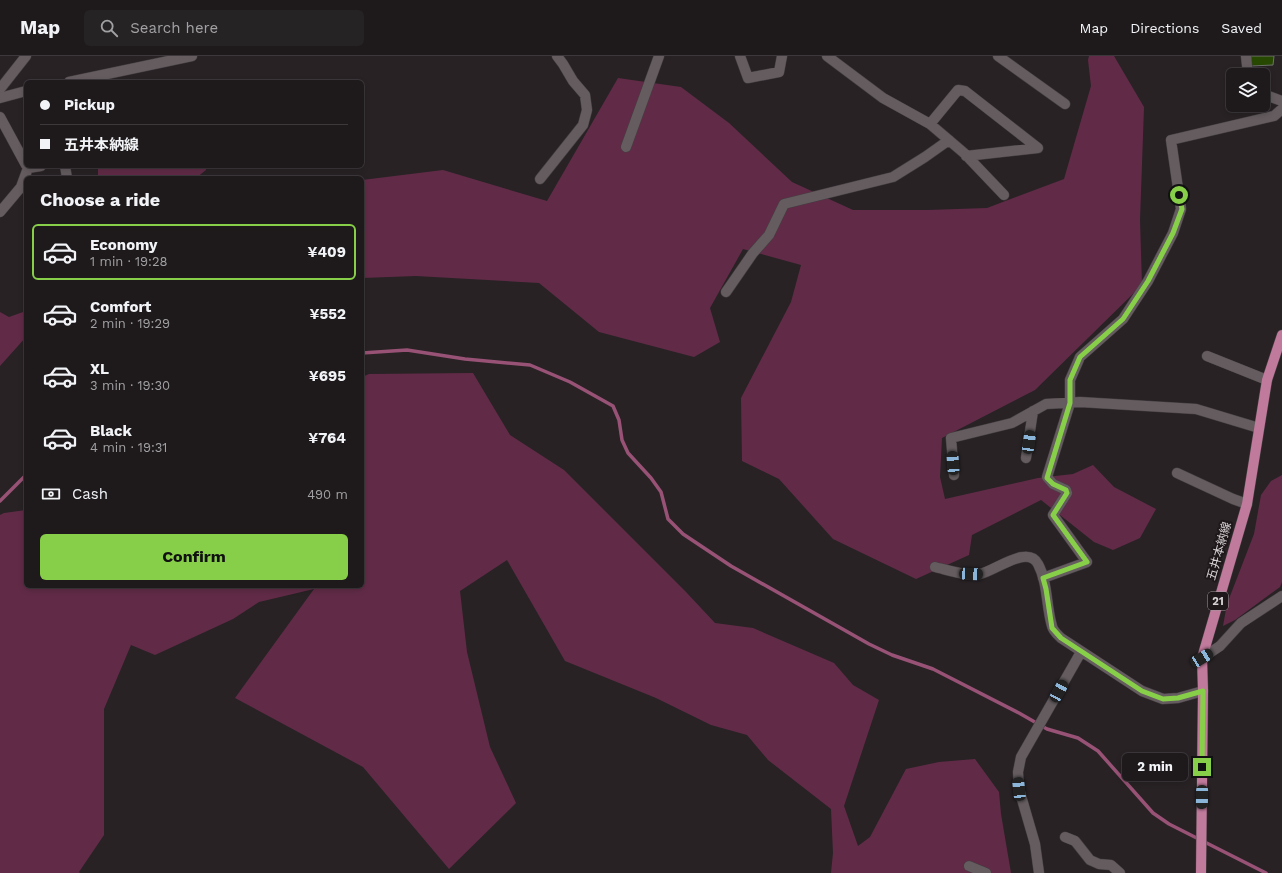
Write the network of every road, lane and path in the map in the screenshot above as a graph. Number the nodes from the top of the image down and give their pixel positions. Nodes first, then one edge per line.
1 (26, 56) edge
2 (192, 56) edge
3 (557, 56) edge
4 (658, 56) edge
5 (740, 56) edge
6 (782, 56) edge
7 (827, 56) edge
8 (998, 56) edge
9 (1246, 56) edge
10 (1247, 68) edge
11 (78, 80) edge
12 (0, 89) edge
13 (24, 92) edge
14 (1270, 97) edge
15 (0, 98) edge
16 (1282, 101) edge
17 (1065, 104) dead end
18 (1282, 109) edge
19 (0, 117) edge
20 (930, 124) junction
21 (949, 140) junction
22 (626, 147) dead end
23 (966, 156) junction
24 (24, 161) edge
25 (540, 179) dead end
26 (23, 190) edge
27 (1004, 195) dead end
28 (0, 212) edge
29 (726, 292) dead end
30 (1282, 335) edge
31 (1207, 356) dead end
32 (1267, 380) junction
33 (1070, 403) junction
34 (1033, 411) junction
35 (1259, 428) junction
36 (1026, 458) dead end
37 (1177, 473) dead end
38 (954, 475) dead end
39 (1246, 504) junction
40 (935, 567) dead end
41 (1043, 578) junction
42 (1282, 596) edge
43 (1081, 652) junction
44 (1202, 658) junction
45 (1203, 691) junction
46 (1066, 838) dead end
47 (969, 866) dead end
48 (986, 873) edge
49 (1039, 873) edge
50 (1120, 873) edge
51 (1201, 873) edge

1 - 12 street
2 - 11 street
3 - 25 street
4 - 22 street
5 - 6 street
7 - 20 street
8 - 17 street
9 - 10 street
13 - 15 street
14 - 16 street
18 - 33 street
19 - 24 street
20 - 21 street
20 - 23 street
21 - 23 street
21 - 29 street
23 - 27 street
26 - 28 street
30 - 32 main road, 五井本納線 / 21
31 - 32 street
32 - 35 main road, 五井本納線 / 21
33 - 34 street
33 - 35 street
33 - 41 street
34 - 36 street
34 - 38 street
35 - 39 main road, 五井本納線 / 21
37 - 39 street
39 - 44 main road, 五井本納線 / 21
40 - 41 street
41 - 43 street
42 - 44 street
43 - 45 street
43 - 49 street
44 - 45 main road, 五井本納線 / 21
45 - 51 main road, 五井本納線 / 21
46 - 50 street
47 - 48 street

